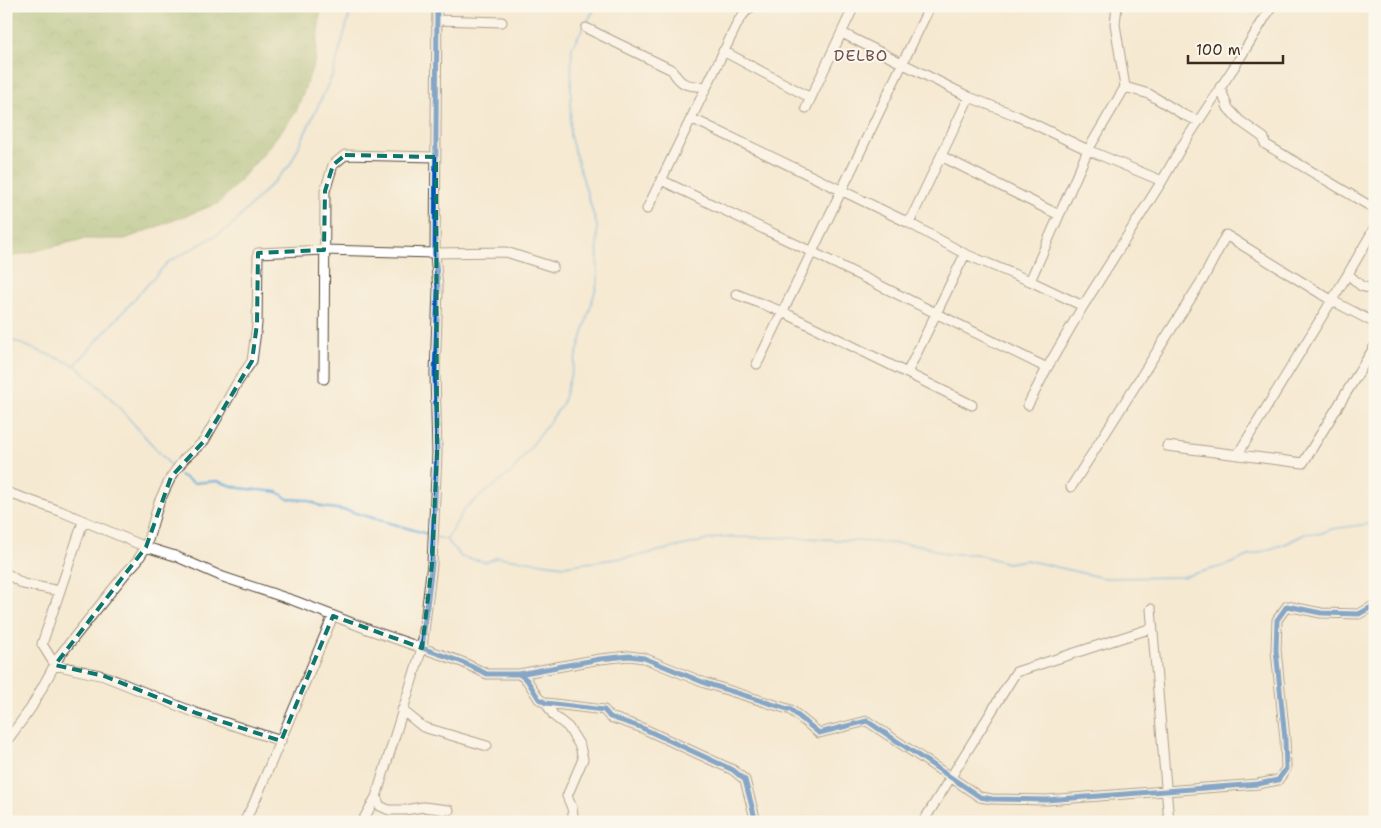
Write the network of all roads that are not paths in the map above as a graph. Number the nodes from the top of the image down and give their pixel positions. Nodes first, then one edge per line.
1 (438, 6) edge
2 (753, 6) edge
3 (854, 6) edge
4 (930, 6) edge
5 (1117, 6) edge
6 (1272, 6) edge
7 (437, 20) junction
8 (502, 22) dead end
9 (586, 28) dead end
10 (842, 33) junction
11 (723, 51) junction
12 (903, 63) junction
13 (706, 86) junction
14 (1125, 87) junction
15 (1220, 87) junction
16 (970, 97) junction
17 (811, 98) junction
18 (806, 108) dead end
19 (691, 118) junction
20 (1199, 121) junction
21 (1088, 150) junction
22 (941, 156) junction
23 (436, 157) junction
24 (661, 180) junction
25 (1162, 182) junction
26 (842, 191) junction
27 (647, 209) dead end
28 (1375, 209) edge
29 (1060, 215) junction
30 (909, 223) junction
31 (1375, 227) edge
32 (324, 250) junction
33 (812, 252) junction
34 (435, 253) junction
35 (965, 254) junction
36 (553, 267) dead end
37 (1348, 274) junction
38 (1030, 281) junction
39 (1375, 290) edge
40 (736, 294) dead end
41 (1331, 300) junction
42 (1083, 306) junction
43 (783, 312) junction
44 (936, 313) junction
45 (1375, 323) edge
46 (1375, 346) edge
47 (757, 364) dead end
48 (1047, 368) junction
49 (907, 373) junction
50 (324, 379) dead end
51 (972, 405) dead end
52 (1028, 405) dead end
53 (1167, 446) dead end
54 (1238, 454) junction
55 (1071, 487) dead end
56 (6, 492) edge
57 (89, 523) junction
58 (146, 547) junction
59 (6, 573) edge
60 (60, 591) junction
61 (1375, 605) edge
62 (1151, 609) dead end
63 (334, 616) junction
64 (1152, 628) junction
65 (422, 648) junction
66 (55, 665) junction
67 (519, 674) junction
68 (546, 703) junction
69 (402, 710) junction
70 (281, 741) junction
71 (6, 742) edge
72 (487, 746) dead end
73 (950, 776) junction
74 (1166, 791) junction
75 (376, 797) junction
76 (449, 810) dead end
77 (244, 822) edge
78 (362, 822) edge
79 (574, 822) edge
80 (756, 822) edge
81 (923, 822) edge
82 (1169, 822) edge

1 - 7 street
2 - 11 street
3 - 10 street
4 - 12 street
5 - 14 street
6 - 15 street
7 - 8 street
7 - 23 street
9 - 13 street
10 - 12 street
10 - 17 street
11 - 13 street
11 - 17 street
12 - 16 street
12 - 26 street
13 - 19 street
14 - 20 street
14 - 21 street
15 - 20 street
15 - 28 street
16 - 21 street
16 - 22 street
17 - 18 street
19 - 24 street
19 - 26 street
20 - 25 street
21 - 25 street
21 - 29 street
22 - 29 street
22 - 30 street
23 - 32 street
23 - 34 street
24 - 27 street
24 - 33 street
25 - 42 street
26 - 30 street
26 - 33 street
29 - 38 street
30 - 35 street
31 - 37 street
32 - 34 street
32 - 50 street
32 - 58 street
33 - 43 street
33 - 44 street
34 - 36 street
34 - 65 street
35 - 38 street
35 - 44 street
37 - 39 street
37 - 41 street
38 - 42 street
40 - 43 street
41 - 45 street
41 - 54 street
41 - 55 street
42 - 48 street
43 - 47 street
43 - 49 street
44 - 48 street
44 - 49 street
46 - 54 street
48 - 52 street
49 - 51 street
53 - 54 street
56 - 57 street
57 - 58 street
57 - 60 street
58 - 63 street
58 - 66 street
59 - 60 street
60 - 66 street
61 - 74 street
62 - 64 street
63 - 65 street
63 - 70 street
64 - 73 street
64 - 74 street
65 - 67 street
65 - 69 street
66 - 70 street
66 - 71 street
67 - 68 street
67 - 73 street
68 - 79 street
68 - 80 street
69 - 72 street
69 - 75 street
70 - 77 street
73 - 74 street
73 - 81 street
74 - 82 street
75 - 76 street
75 - 78 street

